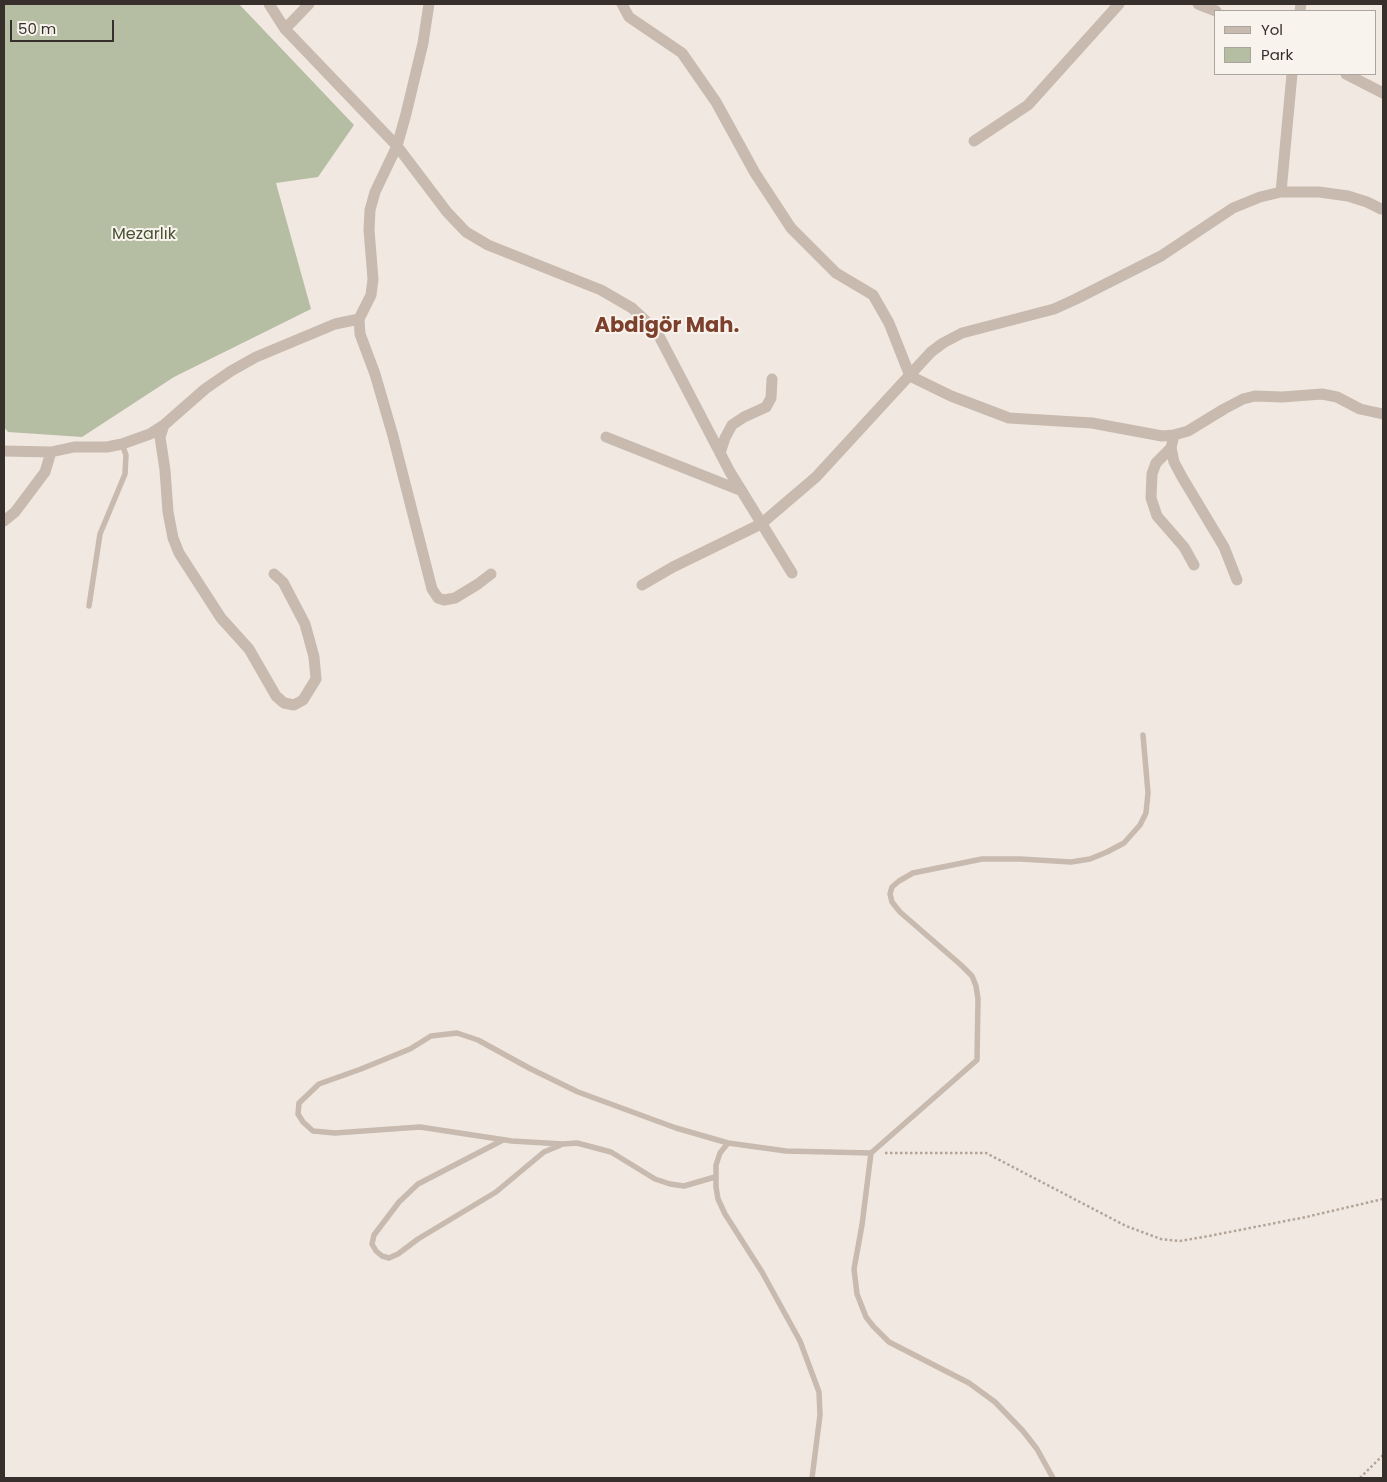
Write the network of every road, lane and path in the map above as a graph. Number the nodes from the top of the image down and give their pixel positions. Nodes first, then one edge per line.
1 (269, 4) edge
2 (310, 4) edge
3 (429, 4) edge
4 (622, 4) edge
5 (1119, 4) edge
6 (1198, 4) edge
7 (1214, 10) edge
8 (285, 29) junction
9 (1292, 75) edge
10 (1348, 75) edge
11 (1383, 93) edge
12 (974, 141) dead end
13 (396, 146) junction
14 (1281, 192) junction
15 (1381, 209) dead end
16 (359, 319) junction
17 (910, 376) junction
18 (772, 380) dead end
19 (1383, 414) edge
20 (164, 425) junction
21 (1174, 435) junction
22 (606, 437) dead end
23 (122, 444) junction
24 (1171, 448) junction
25 (4, 450) edge
26 (51, 452) junction
27 (720, 453) junction
28 (742, 491) junction
29 (4, 521) edge
30 (761, 524) junction
31 (1194, 565) dead end
32 (792, 573) dead end
33 (274, 574) dead end
34 (491, 574) dead end
35 (1237, 580) dead end
36 (642, 585) dead end
37 (89, 606) dead end
38 (1144, 735) dead end
39 (503, 1140) junction
40 (728, 1143) junction
41 (563, 1144) junction
42 (871, 1153) junction
43 (715, 1177) junction
44 (1383, 1199) edge
45 (1383, 1455) edge
46 (812, 1478) edge
47 (1053, 1478) edge
48 (1360, 1478) edge

1 - 8 street
2 - 8 street
3 - 13 street
4 - 17 street
5 - 12 street
6 - 7 street
8 - 13 street
9 - 14 street
10 - 11 street
13 - 16 street
13 - 27 street
14 - 15 street
14 - 17 street
16 - 20 street
16 - 34 street
17 - 21 street
17 - 30 street
18 - 27 street
19 - 21 street
20 - 23 street
20 - 33 street
21 - 24 street
22 - 28 street
23 - 26 street
23 - 37 lane
24 - 31 street
24 - 35 street
25 - 26 street
26 - 29 street
27 - 28 street
28 - 30 street
30 - 32 street
30 - 36 street
38 - 42 lane
39 - 40 lane
39 - 41 lane
39 - 41 lane
40 - 42 lane
40 - 43 lane
41 - 43 lane
42 - 44 path
42 - 47 lane
43 - 46 lane
45 - 48 path

